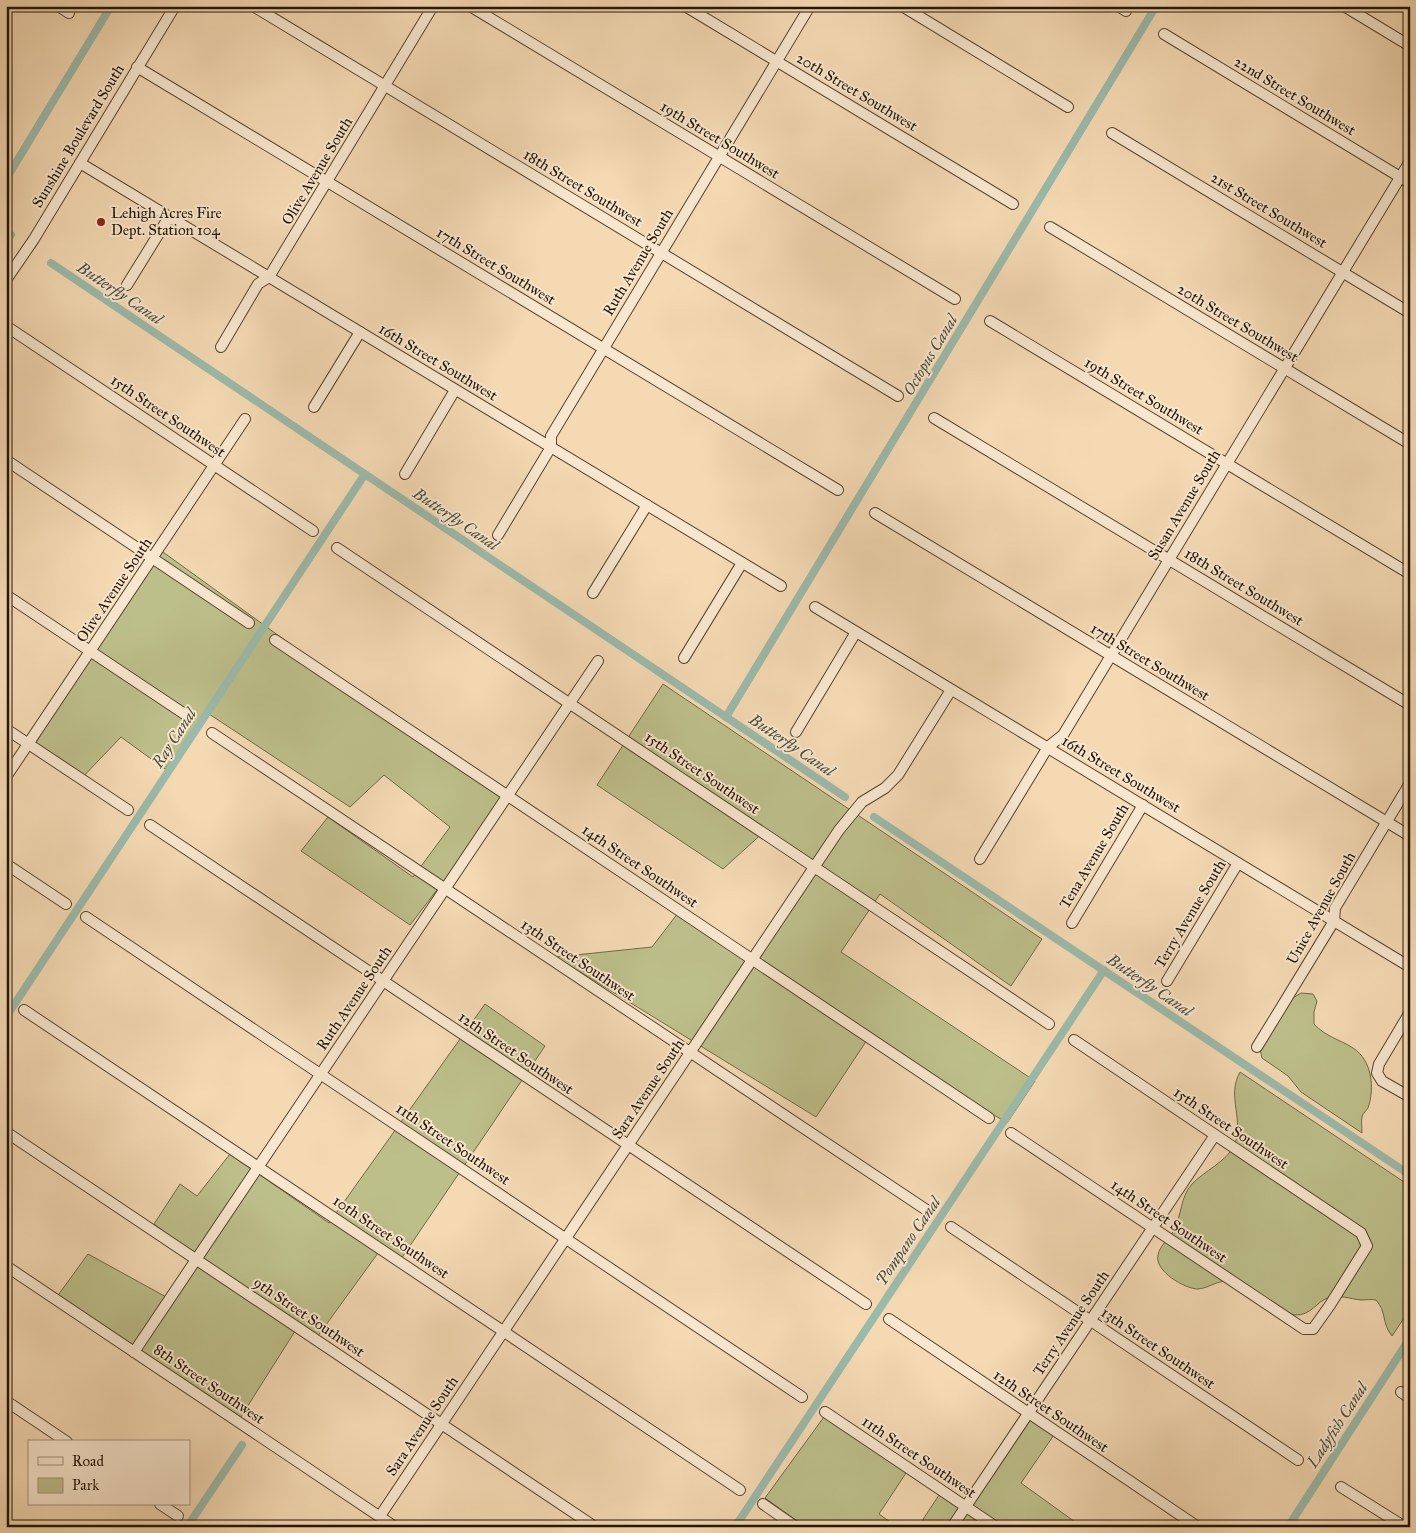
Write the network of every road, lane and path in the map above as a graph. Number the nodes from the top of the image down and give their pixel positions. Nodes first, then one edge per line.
1 (58, 6) edge
2 (175, 6) edge
3 (253, 6) edge
4 (433, 6) edge
5 (470, 6) edge
6 (685, 6) edge
7 (810, 6) edge
8 (902, 6) edge
9 (1344, 6) edge
10 (69, 13) dead end
11 (1164, 34) dead end
12 (1410, 46) edge
13 (776, 61) junction
14 (138, 67) junction
15 (385, 86) junction
16 (1068, 107) dead end
17 (1112, 133) dead end
18 (719, 157) junction
19 (1410, 161) edge
20 (80, 163) junction
21 (1400, 177) junction
22 (328, 182) junction
23 (1410, 183) edge
24 (1013, 204) dead end
25 (169, 217) junction
26 (1050, 227) dead end
27 (661, 253) junction
28 (1342, 272) junction
29 (269, 277) junction
30 (6, 280) edge
31 (127, 285) dead end
32 (955, 299) dead end
33 (1410, 313) edge
34 (990, 321) dead end
35 (6, 326) edge
36 (360, 332) junction
37 (221, 346) dead end
38 (603, 349) junction
39 (1284, 368) junction
40 (455, 390) junction
41 (898, 396) dead end
42 (314, 407) dead end
43 (934, 418) dead end
44 (245, 420) dead end
45 (1410, 444) edge
46 (551, 447) junction
47 (6, 460) edge
48 (1227, 464) junction
49 (215, 466) junction
50 (405, 474) dead end
51 (838, 490) dead end
52 (647, 505) junction
53 (875, 513) dead end
54 (313, 532) dead end
55 (498, 535) dead end
56 (337, 548) dead end
57 (153, 558) junction
58 (1169, 560) junction
59 (742, 563) junction
60 (1410, 574) edge
61 (781, 586) dead end
62 (594, 593) dead end
63 (6, 594) edge
64 (815, 607) dead end
65 (249, 623) dead end
66 (856, 632) junction
67 (275, 640) dead end
68 (91, 651) junction
69 (1111, 655) junction
70 (684, 658) dead end
71 (598, 660) dead end
72 (952, 690) junction
73 (570, 703) junction
74 (1410, 705) edge
75 (189, 717) dead end
76 (6, 729) edge
77 (796, 732) dead end
78 (212, 733) dead end
79 (28, 744) junction
80 (1048, 746) junction
81 (6, 777) edge
82 (1410, 783) edge
83 (507, 795) junction
84 (1143, 804) junction
85 (128, 810) dead end
86 (1386, 822) junction
87 (150, 825) dead end
88 (1410, 836) edge
89 (980, 859) dead end
90 (1238, 862) junction
91 (6, 864) edge
92 (815, 868) junction
93 (445, 889) junction
94 (66, 904) dead end
95 (86, 917) dead end
96 (1334, 920) junction
97 (1072, 923) dead end
98 (753, 960) junction
99 (1410, 967) edge
100 (383, 981) junction
101 (1167, 981) dead end
102 (24, 1010) dead end
103 (1410, 1012) edge
104 (1049, 1024) dead end
105 (1074, 1040) dead end
106 (1257, 1047) dead end
107 (690, 1053) junction
108 (321, 1074) junction
109 (1410, 1097) edge
110 (989, 1118) dead end
111 (6, 1132) edge
112 (1011, 1133) dead end
113 (1215, 1135) junction
114 (628, 1146) junction
115 (259, 1167) junction
116 (928, 1211) dead end
117 (951, 1227) dead end
118 (1153, 1228) junction
119 (566, 1239) junction
120 (196, 1260) junction
121 (6, 1266) edge
122 (866, 1304) dead end
123 (889, 1319) dead end
124 (1091, 1321) junction
125 (1312, 1328) joint
126 (504, 1331) junction
127 (134, 1352) junction
128 (802, 1397) dead end
129 (6, 1401) edge
130 (825, 1412) dead end
131 (1028, 1414) junction
132 (442, 1424) junction
133 (64, 1440) edge
134 (1298, 1460) dead end
135 (1341, 1487) dead end
136 (740, 1490) dead end
137 (763, 1504) dead end
138 (163, 1506) edge
139 (966, 1507) junction
140 (178, 1516) dead end
141 (380, 1516) junction
142 (395, 1527) edge
143 (595, 1527) edge
144 (796, 1527) edge
145 (952, 1527) edge
146 (996, 1527) edge
147 (1198, 1527) edge
148 (1405, 1527) edge

1 - 10 street
2 - 14 street, Sunshine Boulevard South
3 - 15 street, 18th Street Southwest
4 - 15 street, Olive Avenue South
5 - 18 street, 19th Street Southwest
6 - 13 street, 20th Street Southwest
7 - 13 street, Ruth Avenue South
8 - 16 street
9 - 12 street
11 - 21 street, 22nd Street Southwest
13 - 18 street, Ruth Avenue South
13 - 24 street, 20th Street Southwest
14 - 20 street, Sunshine Boulevard South
14 - 22 street, 17th Street Southwest
15 - 22 street, Olive Avenue South
15 - 27 street, 18th Street Southwest
17 - 28 street, 21st Street Southwest
18 - 27 street, Ruth Avenue South
18 - 32 street, 19th Street Southwest
19 - 21 street, Susan Avenue South
20 - 25 street, 16th Street Southwest
20 - 30 street, Sunshine Boulevard South
21 - 23 street, 22nd Street Southwest
21 - 28 street, Susan Avenue South
22 - 29 street, Olive Avenue South
22 - 38 street, 17th Street Southwest
25 - 29 street, 16th Street Southwest
25 - 31 street
26 - 39 street, 20th Street Southwest
27 - 38 street, Ruth Avenue South
27 - 41 street, 18th Street Southwest
28 - 33 street, 21st Street Southwest
28 - 39 street, Susan Avenue South
29 - 36 street, 16th Street Southwest
29 - 37 street, Olive Avenue South
34 - 48 street, 19th Street Southwest
35 - 49 street, 15th Street Southwest
36 - 40 street, 16th Street Southwest
36 - 42 street
38 - 46 street, Ruth Avenue South
38 - 51 street, 17th Street Southwest
39 - 45 street, 20th Street Southwest
39 - 48 street, Susan Avenue South
40 - 46 street, 16th Street Southwest
40 - 50 street
43 - 58 street, 18th Street Southwest
44 - 49 street, Olive Avenue South
46 - 52 street, 16th Street Southwest
46 - 55 street, Ruth Avenue South
47 - 57 street
48 - 58 street, Susan Avenue South
48 - 60 street, 19th Street Southwest
49 - 54 street, 15th Street Southwest
49 - 57 street, Olive Avenue South
52 - 59 street, 16th Street Southwest
52 - 62 street
53 - 69 street, 17th Street Southwest
56 - 73 street, 15th Street Southwest
57 - 65 street
57 - 68 street, Olive Avenue South
58 - 69 street, Susan Avenue South
58 - 74 street, 18th Street Southwest
59 - 61 street, 16th Street Southwest
59 - 70 street
63 - 68 street
64 - 66 street, 16th Street Southwest
66 - 72 street, 16th Street Southwest
66 - 77 street
67 - 83 street, 14th Street Southwest
68 - 75 street
68 - 79 street, Olive Avenue South
69 - 80 street, Susan Avenue South
69 - 86 street, 17th Street Southwest
71 - 73 street, Ruth Avenue South
72 - 80 street, 16th Street Southwest
72 - 92 street, Sara Avenue South
73 - 83 street, Ruth Avenue South
73 - 92 street, 15th Street Southwest
76 - 79 street
78 - 93 street, 13th Street Southwest
79 - 81 street, Olive Avenue South
79 - 85 street
80 - 84 street, 16th Street Southwest
80 - 89 street, Susan Avenue South
82 - 86 street, Unice Avenue South
83 - 93 street, Ruth Avenue South
83 - 98 street, 14th Street Southwest
84 - 90 street, 16th Street Southwest
84 - 97 street, Tena Avenue South
86 - 88 street, 17th Street Southwest
86 - 96 street, Unice Avenue South
87 - 100 street, 12th Street Southwest
90 - 96 street, 16th Street Southwest
90 - 101 street, Terry Avenue South
91 - 94 street
92 - 98 street, Sara Avenue South
92 - 104 street, 15th Street Southwest
93 - 100 street, Ruth Avenue South
93 - 107 street, 13th Street Southwest
95 - 108 street, 11th Street Southwest
96 - 99 street, 16th Street Southwest
96 - 106 street, Unice Avenue South
98 - 107 street, Sara Avenue South
98 - 110 street, 14th Street Southwest
100 - 108 street, Ruth Avenue South
100 - 114 street, 12th Street Southwest
102 - 115 street, 10th Street Southwest
103 - 109 street
105 - 113 street, 15th Street Southwest
107 - 114 street, Sara Avenue South
107 - 116 street, 13th Street Southwest
108 - 115 street, Ruth Avenue South
108 - 119 street, 11th Street Southwest
111 - 120 street, 9th Street Southwest
112 - 118 street, 14th Street Southwest
113 - 118 street, Terry Avenue South
113 - 125 street, 15th Street Southwest
114 - 119 street, Sara Avenue South
114 - 122 street, 12th Street Southwest
115 - 120 street, Ruth Avenue South
115 - 126 street, 10th Street Southwest
117 - 124 street, 13th Street Southwest
118 - 124 street, Terry Avenue South
118 - 125 street, 14th Street Southwest
119 - 126 street, Sara Avenue South
119 - 128 street, 11th Street Southwest
120 - 127 street, Ruth Avenue South
120 - 132 street, 9th Street Southwest
121 - 127 street, 8th Street Southwest
123 - 131 street, 12th Street Southwest
124 - 131 street, Terry Avenue South
124 - 134 street, 13th Street Southwest
126 - 132 street, Sara Avenue South
126 - 136 street, 10th Street Southwest
127 - 141 street, 8th Street Southwest
129 - 133 street
130 - 139 street, 11th Street Southwest
131 - 139 street, Terry Avenue South
131 - 147 street, 12th Street Southwest
132 - 141 street, Sara Avenue South
132 - 143 street, 9th Street Southwest
135 - 148 street
137 - 144 street
138 - 140 street
139 - 145 street, Terry Avenue South
139 - 146 street, 11th Street Southwest
141 - 142 street, 8th Street Southwest

